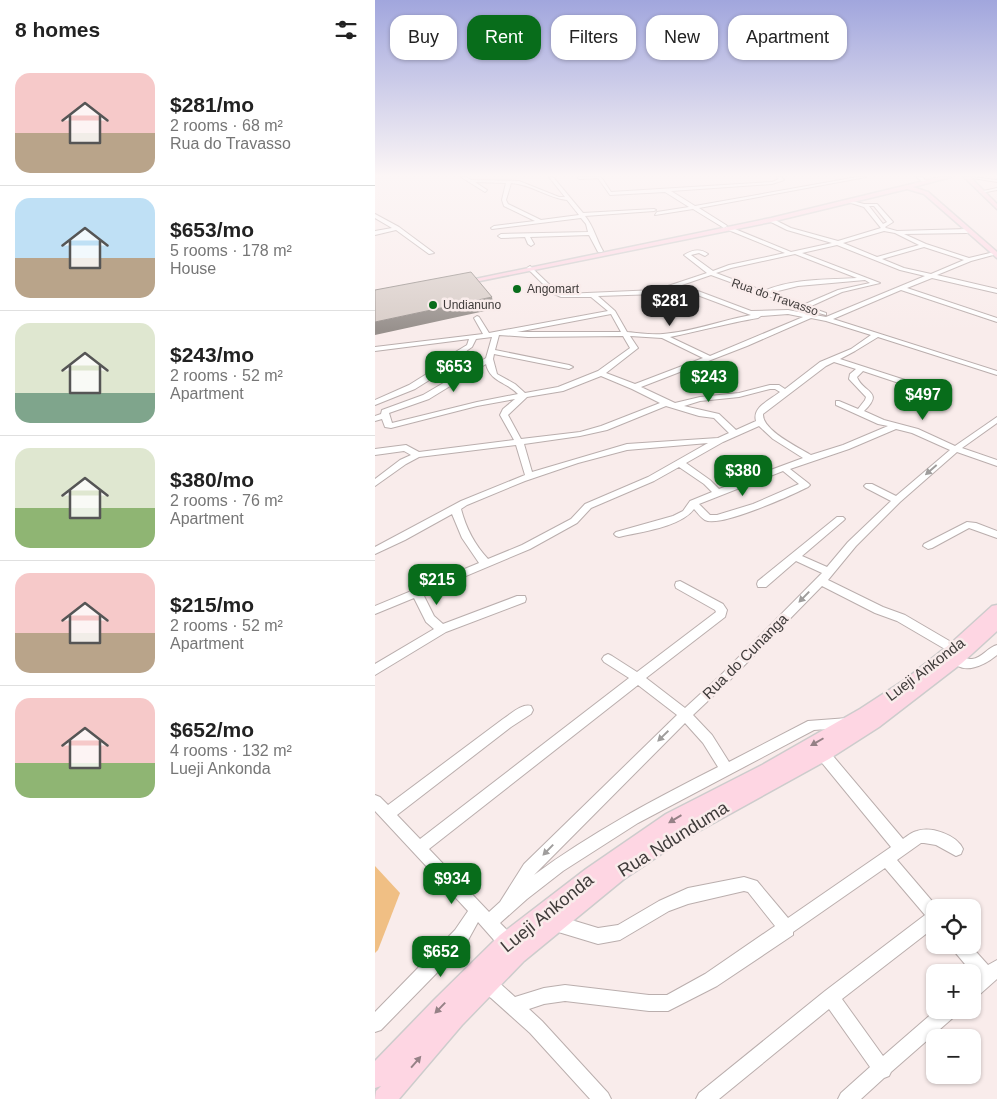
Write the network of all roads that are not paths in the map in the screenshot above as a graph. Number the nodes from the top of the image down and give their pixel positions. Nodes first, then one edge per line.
1 (396, 228) edge
2 (397, 228) edge
3 (547, 228) edge
4 (591, 228) edge
5 (719, 228) edge
6 (720, 228) edge
7 (729, 228) edge
8 (790, 228) edge
9 (883, 228) edge
10 (884, 228) edge
11 (964, 228) edge
12 (967, 231) junction
13 (897, 232) junction
14 (592, 233) junction
15 (375, 234) edge
16 (553, 234) junction
17 (527, 235) junction
18 (501, 236) dead end
19 (838, 243) junction
20 (531, 244) dead end
21 (923, 245) junction
22 (600, 251) junction
23 (431, 253) dead end
24 (792, 253) junction
25 (705, 254) dead end
26 (996, 255) edge
27 (876, 259) junction
28 (969, 260) junction
29 (530, 268) junction
30 (710, 273) junction
31 (930, 276) junction
32 (866, 278) junction
33 (676, 285) junction
34 (890, 286) junction
35 (997, 291) edge
36 (765, 293) junction
37 (594, 296) junction
38 (803, 307) junction
39 (613, 312) junction
40 (761, 314) junction
41 (810, 316) junction
42 (477, 318) dead end
43 (829, 318) junction
44 (997, 320) edge
45 (498, 333) junction
46 (625, 334) junction
47 (487, 335) junction
48 (473, 336) junction
49 (663, 336) junction
50 (875, 336) junction
51 (375, 349) edge
52 (492, 351) junction
53 (707, 357) junction
54 (489, 359) junction
55 (833, 359) junction
56 (569, 367) dead end
57 (861, 369) junction
58 (601, 373) junction
59 (997, 374) edge
60 (902, 382) dead end
61 (635, 387) junction
62 (785, 392) junction
63 (523, 396) junction
64 (375, 402) edge
65 (839, 403) dead end
66 (670, 404) junction
67 (859, 412) junction
68 (385, 413) junction
69 (375, 419) edge
70 (997, 419) edge
71 (760, 422) junction
72 (895, 426) junction
73 (735, 434) junction
74 (720, 440) junction
75 (518, 441) junction
76 (956, 449) junction
77 (375, 452) edge
78 (417, 455) junction
79 (810, 458) junction
80 (680, 463) junction
81 (997, 463) edge
82 (784, 468) junction
83 (530, 476) junction
84 (375, 483) edge
85 (869, 486) dead end
86 (717, 492) junction
87 (897, 500) junction
88 (693, 503) junction
89 (456, 509) junction
90 (840, 519) dead end
91 (619, 534) dead end
92 (997, 534) edge
93 (928, 546) dead end
94 (375, 550) edge
95 (795, 557) junction
96 (486, 564) junction
97 (824, 576) junction
98 (762, 584) dead end
99 (680, 585) dead end
100 (417, 593) junction
101 (521, 599) dead end
102 (375, 610) edge
103 (997, 610) edge
104 (997, 623) edge
105 (442, 629) junction
106 (997, 649) edge
107 (956, 654) junction
108 (608, 659) dead end
109 (375, 670) edge
110 (638, 678) junction
111 (527, 710) dead end
112 (683, 716) junction
113 (849, 723) junction
114 (823, 754) junction
115 (726, 770) junction
116 (375, 801) edge
117 (387, 814) junction
118 (419, 848) junction
119 (901, 848) junction
120 (957, 849) dead end
121 (886, 858) junction
122 (926, 906) edge
123 (506, 907) junction
124 (477, 910) junction
125 (555, 922) junction
126 (489, 924) junction
127 (926, 924) edge
128 (787, 929) junction
129 (507, 942) junction
130 (971, 954) edge
131 (992, 972) edge
132 (981, 982) edge
133 (488, 984) junction
134 (831, 997) junction
135 (514, 1006) junction
136 (939, 1019) edge
137 (375, 1024) edge
138 (883, 1070) junction
139 (375, 1077) edge
140 (384, 1099) edge
141 (602, 1099) edge
142 (705, 1099) edge
143 (847, 1099) edge

1 - 15 street
2 - 23 street
3 - 16 street
4 - 14 street
5 - 22 main road
6 - 29 main road
7 - 24 street
8 - 19 street
9 - 19 street
10 - 13 street
11 - 12 main road
12 - 13 street
12 - 26 main road
13 - 21 street
14 - 16 street
14 - 22 street
16 - 17 street
17 - 18 street
17 - 20 street
19 - 24 street
19 - 27 street
21 - 27 street
21 - 28 street
22 - 29 main road
24 - 30 street
24 - 32 street
25 - 30 street, Rua do Travasso
26 - 28 street
27 - 31 street
28 - 31 street
29 - 37 street
30 - 33 street
30 - 36 street, Rua do Travasso
31 - 34 street
31 - 35 street
32 - 34 street
32 - 36 street
33 - 37 street
33 - 40 street
34 - 38 street
34 - 43 street
34 - 44 street
36 - 38 street, Rua do Travasso
37 - 39 street
38 - 43 street, Rua do Travasso
39 - 45 street
39 - 46 street
40 - 41 street
40 - 49 street
41 - 43 street
41 - 53 street
42 - 47 street
43 - 50 street, Rua do Travasso
45 - 46 street
45 - 47 street
45 - 52 street
46 - 49 street
46 - 58 street
47 - 48 street
48 - 51 street
48 - 64 street
49 - 53 street
50 - 55 street
50 - 59 street, Rua do Travasso
52 - 54 street
52 - 56 street
53 - 61 street
54 - 63 street
54 - 68 street
55 - 57 street
55 - 62 street
57 - 60 street
57 - 67 street
58 - 61 street
58 - 63 street
61 - 66 street
62 - 66 street
62 - 71 street
63 - 68 street
63 - 75 street
64 - 68 street
65 - 67 street
66 - 73 street
66 - 75 street
67 - 72 street
68 - 69 street
70 - 76 street, Rua do Cunanga
71 - 73 street
71 - 79 street
72 - 76 street
72 - 79 street
73 - 74 street
74 - 80 street
74 - 83 street
75 - 78 street
75 - 83 street
76 - 81 street
76 -> 87 street, Rua do Cunanga
77 - 78 street
78 - 84 street
79 - 82 street
80 - 86 street
80 - 96 street
82 - 86 street
82 - 88 street
83 - 89 street
85 - 87 street
86 - 88 street
87 - 97 street, Rua do Cunanga
88 - 91 street
89 - 94 street
89 - 96 street
90 - 95 street
92 - 93 street
95 - 97 street
95 - 98 street
96 - 100 street
97 - 107 street
97 -> 112 street, Rua do Cunanga
99 - 110 street
100 - 102 street
100 - 105 street
101 - 105 street
103 - 107 main road, Lueji Ankonda
104 - 107 main road, Rua Ndunduma
105 - 109 street
106 - 107 street
107 - 113 main road, Lueji Ankonda
107 - 114 main road, Rua Ndunduma
108 - 110 street
110 - 112 street
110 - 118 street
111 - 117 street
112 - 115 street
112 -> 123 street, Rua do Cunanga
113 - 115 street, Lueji Ankonda
113 -> 129 main road, Lueji Ankonda
114 - 119 street
114 - 125 main road, Rua Ndunduma
115 - 123 street, Lueji Ankonda
116 - 117 street
117 - 118 street
118 - 124 street
119 - 120 street
119 - 121 street
121 - 122 street
121 - 128 street
123 - 126 street
124 - 126 street
124 - 137 street
125 - 128 street
125 - 133 main road, Rua Ndunduma
126 - 129 street
127 - 134 street
128 - 135 street
129 -> 139 main road, Lueji Ankonda
130 - 131 street
131 - 132 street
133 - 135 street
140 -> 133 main road, Rua Ndunduma
134 - 138 street
134 - 142 street
135 - 141 street
136 - 138 street
138 - 143 street

